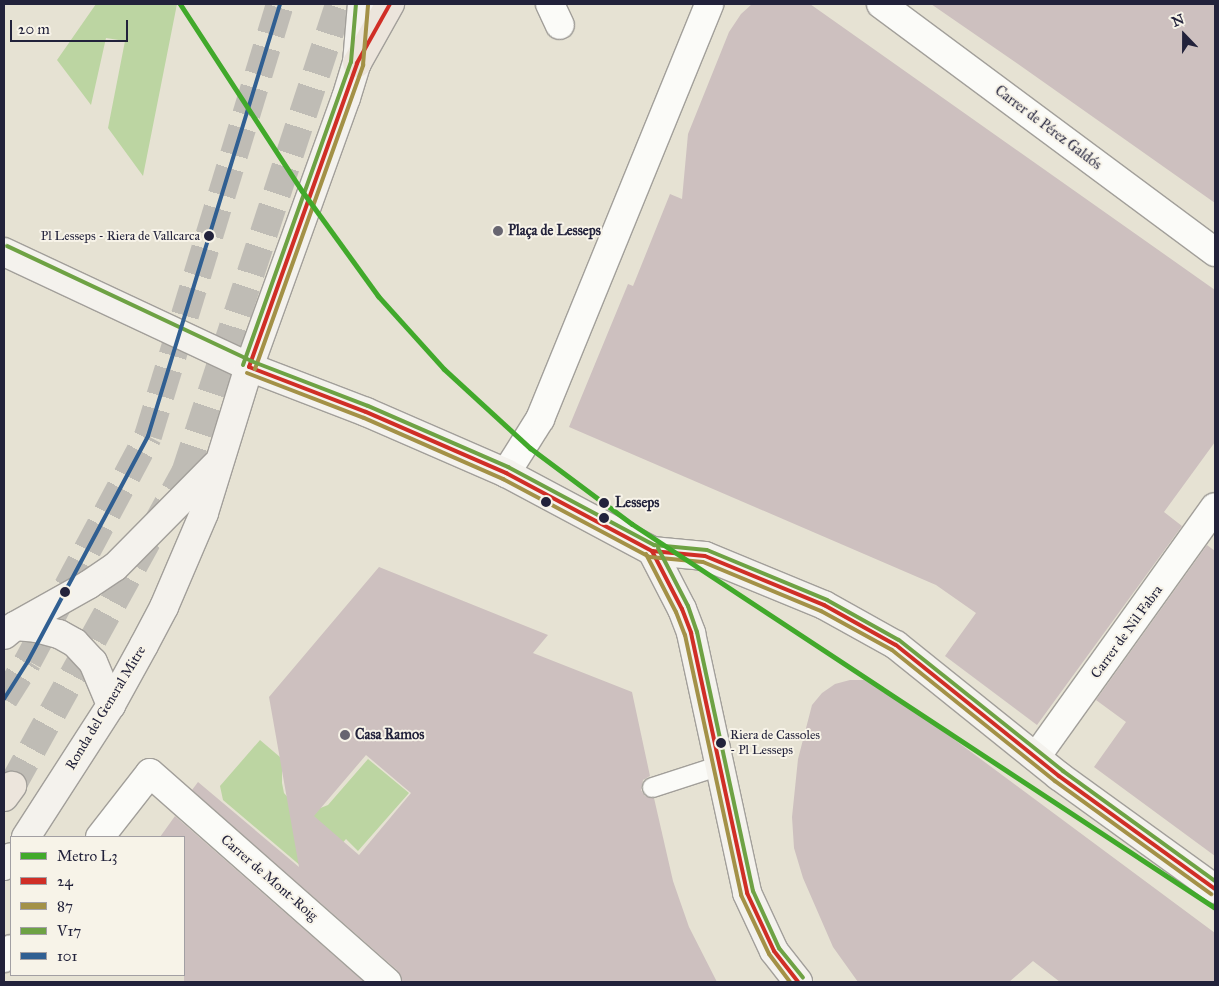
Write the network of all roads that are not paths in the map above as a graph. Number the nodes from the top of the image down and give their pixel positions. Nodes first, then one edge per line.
1 (362, 4) edge
2 (390, 4) edge
3 (708, 4) edge
4 (881, 4) edge
5 (357, 63) junction
6 (4, 252) edge
7 (1215, 252) edge
8 (249, 367) junction
9 (219, 462) junction
10 (506, 473) junction
11 (1215, 507) edge
12 (652, 550) junction
13 (9, 630) edge
14 (111, 705) junction
15 (1036, 757) junction
16 (720, 766) junction
17 (652, 787) dead end
18 (27, 836) edge
19 (101, 836) edge
20 (1215, 889) edge
21 (387, 982) edge
22 (798, 982) edge

1 - 5 main road
2 - 5 main road
3 - 10 street
4 - 7 street, Carrer de Pérez Galdós
5 - 8 main road
6 - 8 main road
8 - 9 main road, Ronda del General Mitre
8 - 10 main road
9 - 13 main road, Ronda del General Mitre
9 - 14 main road, Ronda del General Mitre
10 - 12 main road
11 - 15 street, Carrer de Nil Fabra
12 - 15 main road
12 - 16 main road
13 - 14 main road
14 - 18 main road, Ronda del General Mitre
15 - 20 main road
16 - 17 lane
16 - 22 main road
19 - 21 street, Carrer de Mont-Roig

